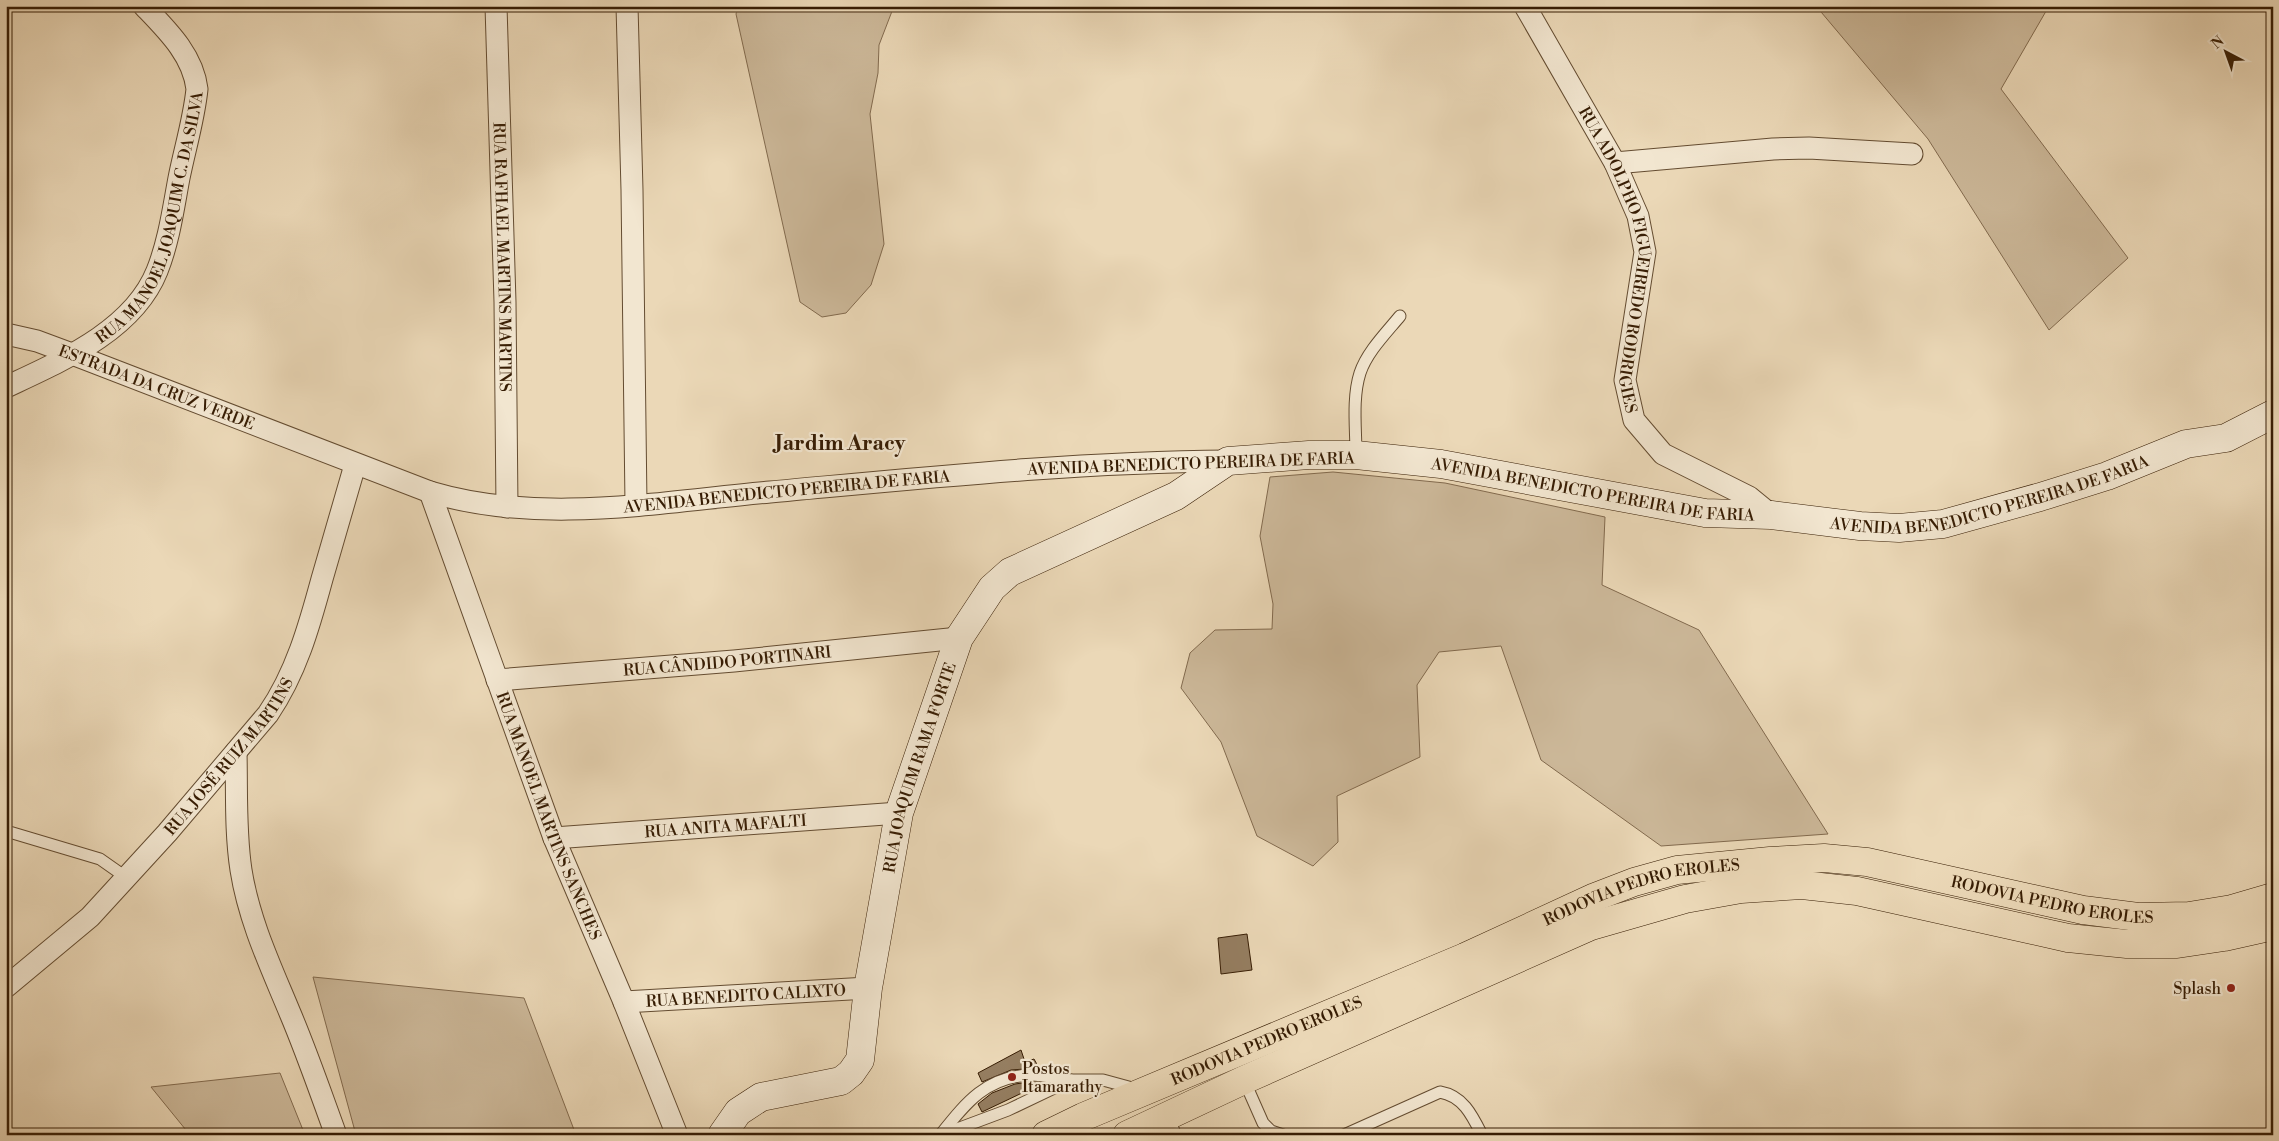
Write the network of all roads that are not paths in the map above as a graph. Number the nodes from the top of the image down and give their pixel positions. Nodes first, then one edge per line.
1 (144, 6) edge
2 (496, 6) edge
3 (627, 6) edge
4 (1525, 6) edge
5 (1912, 154) dead end
6 (1615, 163) junction
7 (1400, 316) dead end
8 (6, 334) edge
9 (72, 354) junction
10 (6, 387) edge
11 (2273, 414) edge
12 (307, 445) joint
13 (1356, 455) junction
14 (1228, 461) junction
15 (355, 464) junction
16 (430, 492) junction
17 (636, 504) junction
18 (507, 507) junction
19 (1771, 515) junction
20 (959, 638) junction
21 (496, 680) junction
22 (236, 752) junction
23 (899, 813) junction
24 (6, 831) edge
25 (554, 838) junction
26 (127, 878) junction
27 (2273, 897) edge
28 (2273, 926) edge
29 (6, 987) edge
30 (868, 988) junction
31 (624, 1002) junction
32 (1071, 1080) junction
33 (1244, 1080) junction
34 (1145, 1092) junction
35 (1171, 1126) edge
36 (336, 1135) edge
37 (677, 1135) edge
38 (722, 1135) edge
39 (941, 1135) edge
40 (1046, 1135) edge
41 (1127, 1135) edge
42 (1283, 1135) edge
43 (1344, 1135) edge
44 (1482, 1135) edge

1 - 9 street, RUA MANOEL JOAQUIM C. DA SILVA
2 - 18 street, RUA RAFHAEL MARTINS MARTINS
3 - 17 street
4 - 6 street, RUA ADOLPHO FIGUEIREDO RODRIGIES
5 - 6 street
6 - 19 street, RUA ADOLPHO FIGUEIREDO RODRIGIES
7 - 13 lane
8 - 9 street, ESTRADA DA CRUZ VERDE
9 - 10 street, RUA MANOEL JOAQUIM C. DA SILVA
9 - 12 street, ESTRADA DA CRUZ VERDE
11 - 19 main road, AVENIDA BENEDICTO PEREIRA DE FARIA
12 - 15 street, AVENIDA BENEDICTO PEREIRA DE FARIA
13 - 14 main road, AVENIDA BENEDICTO PEREIRA DE FARIA
13 - 19 main road, AVENIDA BENEDICTO PEREIRA DE FARIA
14 - 17 street, AVENIDA BENEDICTO PEREIRA DE FARIA
14 - 20 main road, RUA JOAQUIM RAMA FORTE
15 - 16 street, AVENIDA BENEDICTO PEREIRA DE FARIA
15 - 22 street, RUA JOSÉ RUIZ MARTINS
16 - 18 street, AVENIDA BENEDICTO PEREIRA DE FARIA
16 - 21 street, RUA MANOEL MARTINS SANCHES
17 - 18 street, AVENIDA BENEDICTO PEREIRA DE FARIA
20 - 21 street, RUA CÂNDIDO PORTINARI
20 - 23 main road, RUA JOAQUIM RAMA FORTE
21 - 25 street, RUA MANOEL MARTINS SANCHES
22 - 26 street, RUA JOSÉ RUIZ MARTINS
22 - 36 street
23 - 25 street, RUA ANITA MAFALTI
23 - 30 main road, RUA JOAQUIM RAMA FORTE
24 - 26 lane
25 - 31 street, RUA MANOEL MARTINS SANCHES
26 - 29 street, RUA JOSÉ RUIZ MARTINS
27 - 34 highway, RODOVIA PEDRO EROLES
28 - 33 highway, RODOVIA PEDRO EROLES
30 - 31 street, RUA BENEDITO CALIXTO
30 - 38 main road, RUA JOAQUIM RAMA FORTE
31 - 37 street, RUA MANOEL MARTINS SANCHES
32 - 34 lane
32 - 39 lane
32 - 39 lane
33 - 35 highway, RODOVIA PEDRO EROLES
33 - 42 lane
34 - 40 highway, RODOVIA PEDRO EROLES
35 - 41 highway, RODOVIA PEDRO EROLES
43 - 44 lane

